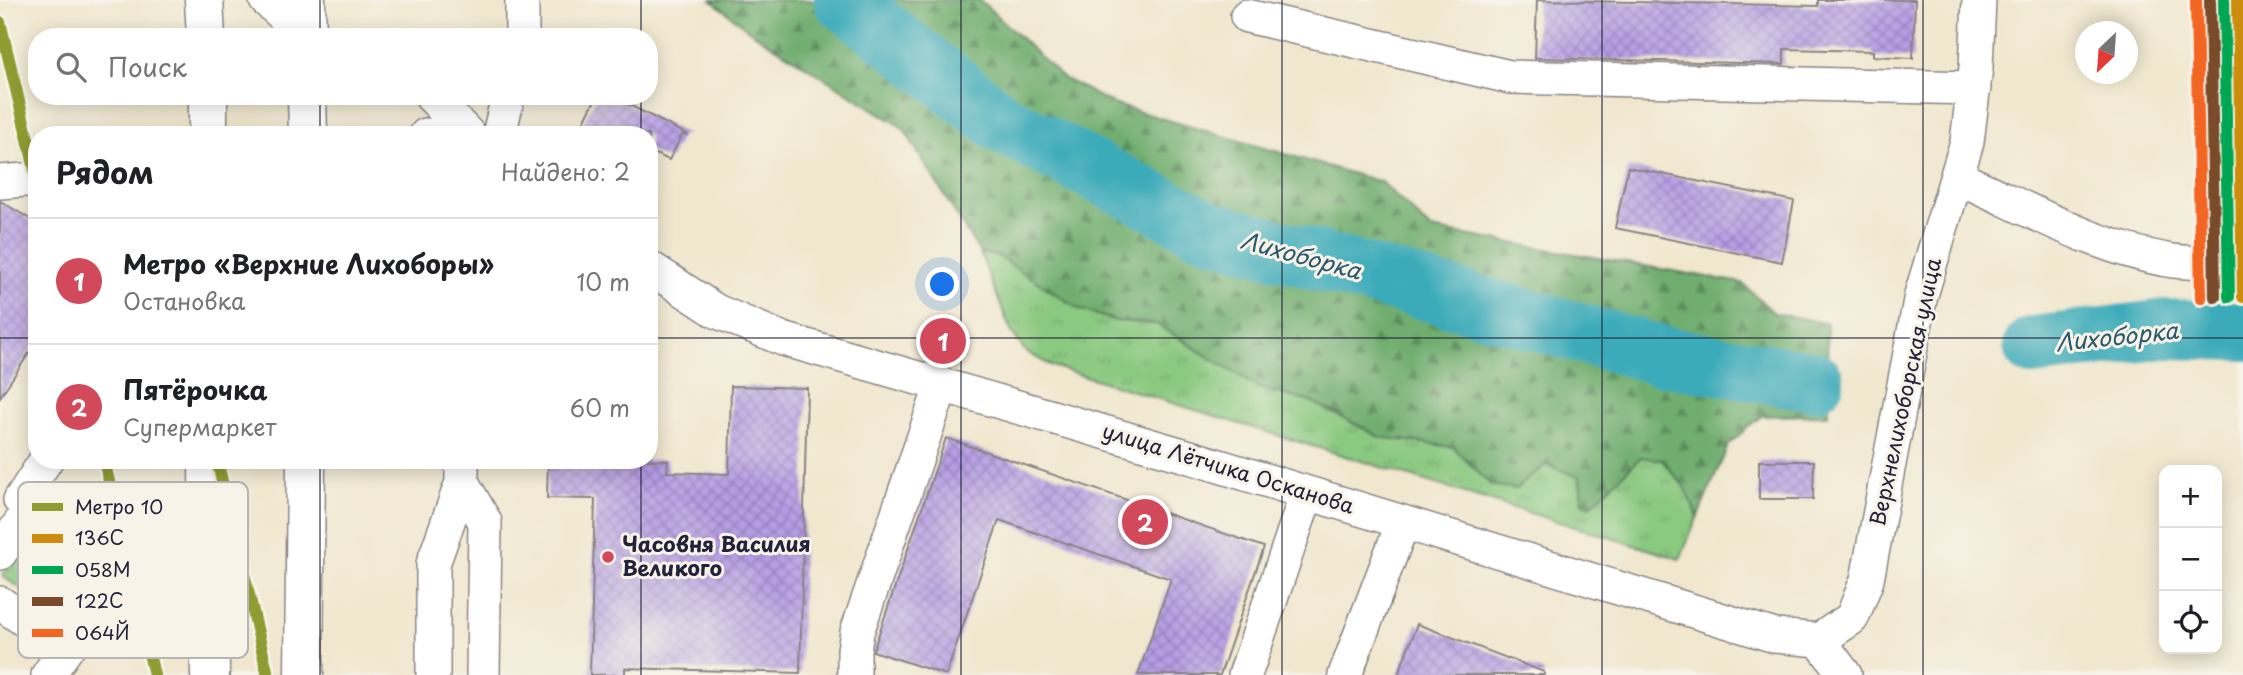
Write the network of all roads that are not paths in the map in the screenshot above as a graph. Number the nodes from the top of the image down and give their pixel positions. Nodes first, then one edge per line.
1 (204, 0) edge
2 (267, 0) edge
3 (306, 0) edge
4 (522, 0) edge
5 (1979, 0) edge
6 (1247, 16) dead end
7 (206, 28) edge
8 (297, 28) edge
9 (307, 28) edge
10 (522, 28) edge
11 (1974, 88) junction
12 (208, 105) edge
13 (307, 105) edge
14 (440, 105) edge
15 (506, 105) edge
16 (208, 126) edge
17 (308, 126) edge
18 (461, 126) edge
19 (501, 126) edge
20 (1957, 177) junction
21 (28, 180) edge
22 (0, 183) edge
23 (2243, 262) edge
24 (658, 273) edge
25 (942, 384) junction
26 (306, 469) edge
27 (462, 471) edge
28 (1307, 493) junction
29 (1403, 522) junction
30 (18, 526) edge
31 (0, 553) edge
32 (0, 603) edge
33 (18, 615) edge
34 (1819, 640) junction
35 (60, 658) edge
36 (48, 675) edge
37 (304, 675) edge
38 (433, 675) edge
39 (483, 675) edge
40 (854, 675) edge
41 (1245, 675) edge
42 (1345, 675) edge
43 (1845, 675) edge

1 - 7 main road
2 - 8 street
3 - 9 main road
4 - 10 street
5 - 11 street, Верхнелихоборская улица
6 - 11 street
11 - 20 street, Верхнелихоборская улица
12 - 16 main road
13 - 17 main road
14 - 18 street
15 - 19 street
20 - 23 street
20 - 34 street, Верхнелихоборская улица
21 - 22 street
24 - 25 street, улица Лётчика Осканова
25 - 28 street, улица Лётчика Осканова
25 - 40 street
26 - 37 main road
27 - 38 street
27 - 39 street
28 - 29 street, улица Лётчика Осканова
28 - 41 street
29 - 34 street, улица Лётчика Осканова
29 - 42 street
30 - 31 street
32 - 33 street
34 - 43 street
35 - 36 street

